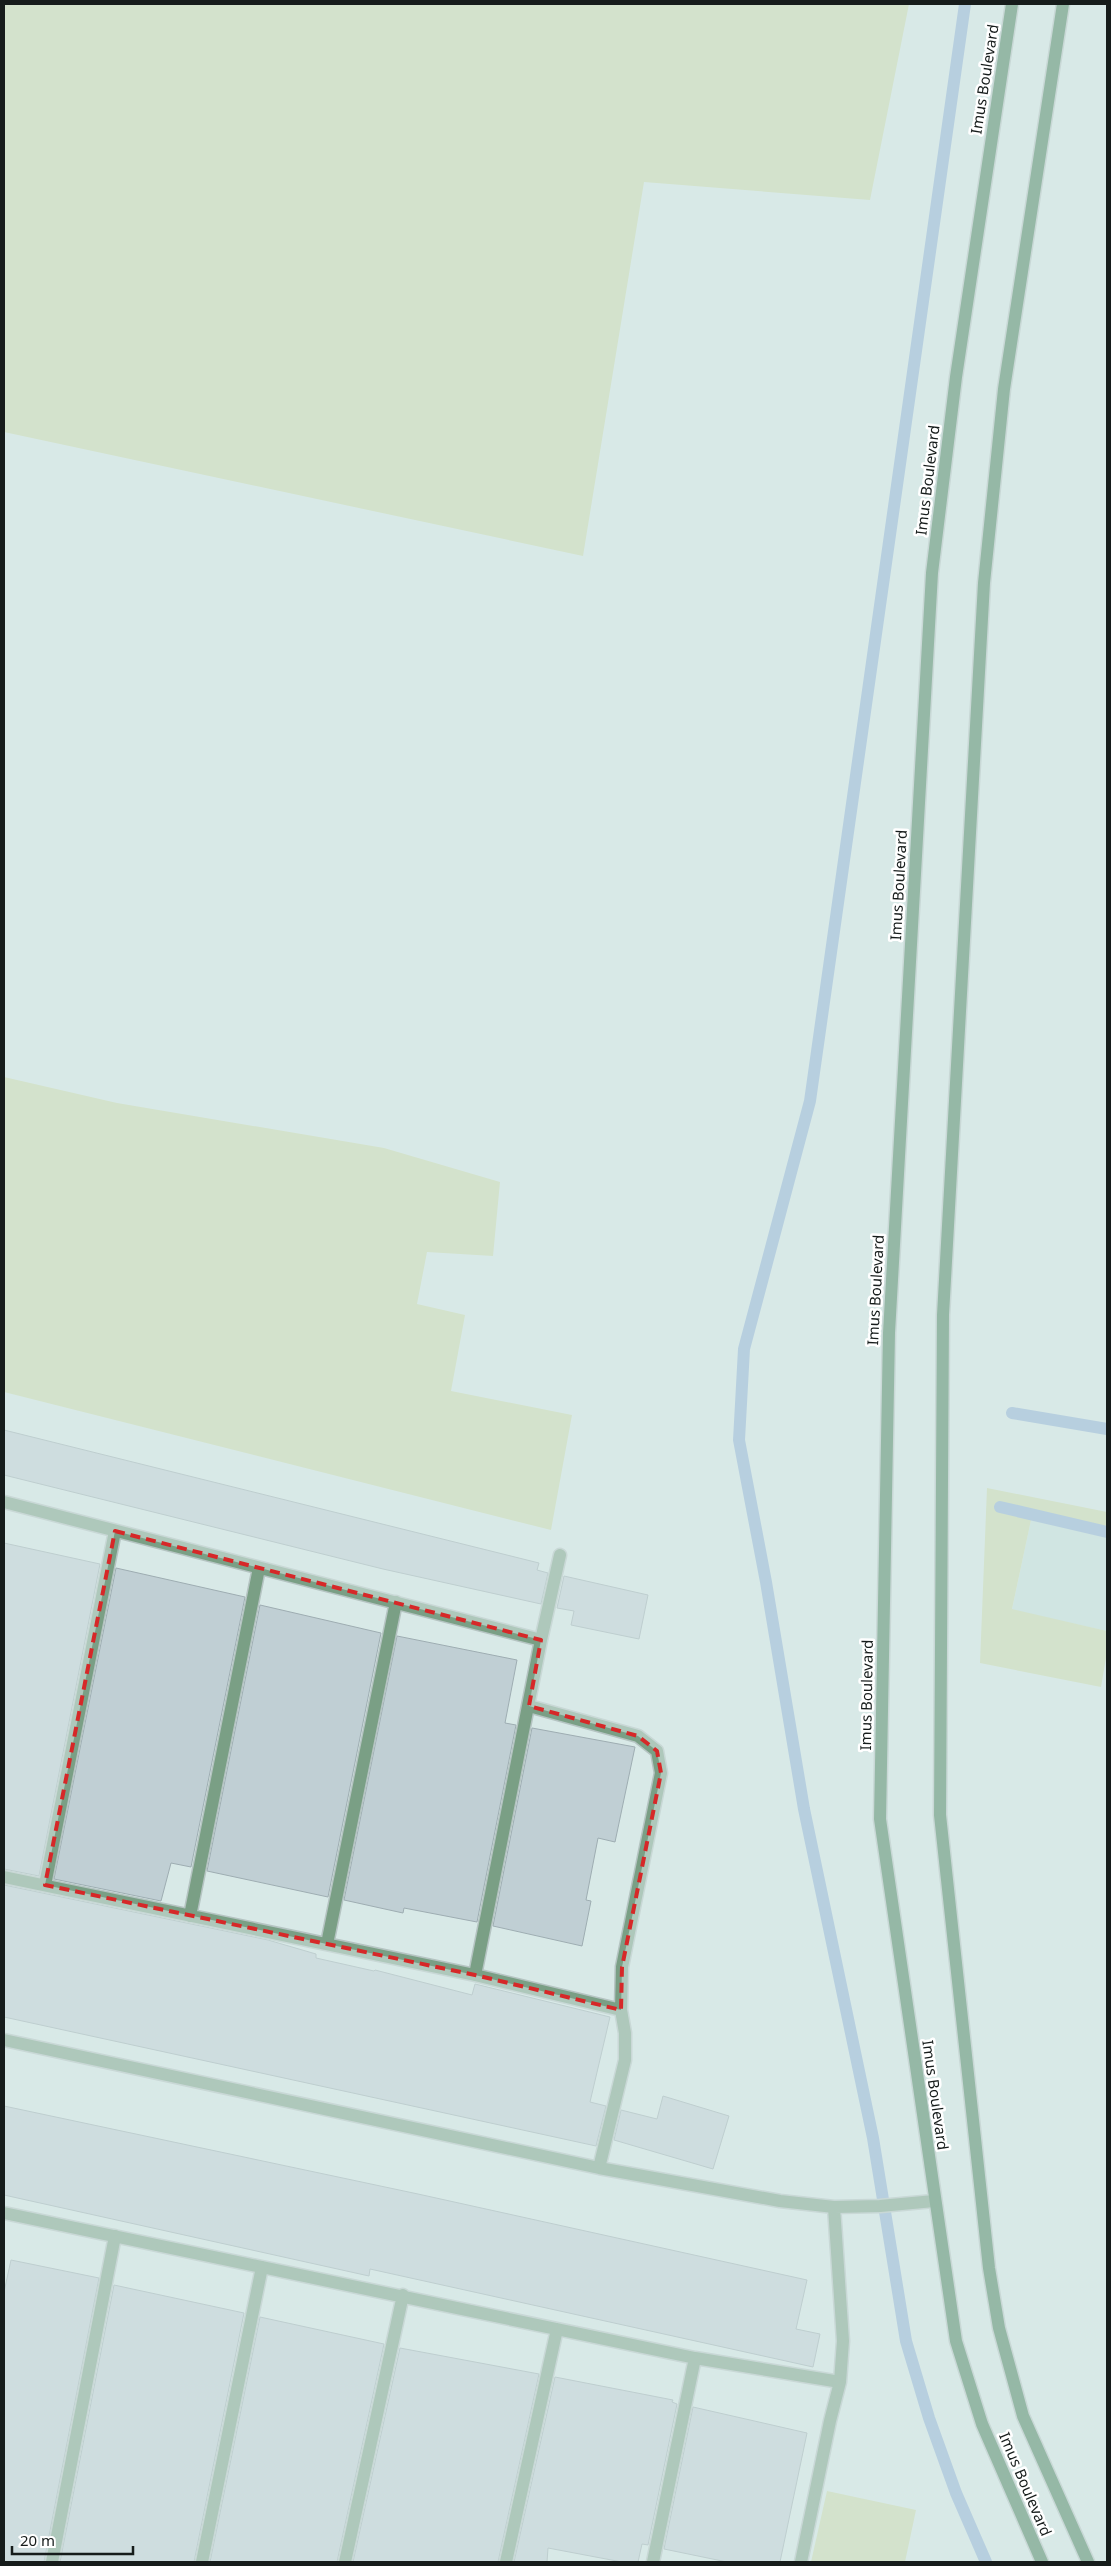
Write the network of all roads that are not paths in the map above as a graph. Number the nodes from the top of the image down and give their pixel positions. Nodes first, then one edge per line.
1 (1012, 4) edge
2 (1063, 4) edge
3 (4, 1502) edge
4 (115, 1531) junction
5 (560, 1555) dead end
6 (259, 1568) junction
7 (396, 1602) junction
8 (541, 1640) junction
9 (529, 1706) junction
10 (4, 1876) edge
11 (45, 1885) junction
12 (190, 1916) junction
13 (326, 1944) junction
14 (475, 1975) junction
15 (621, 2010) junction
16 (4, 2040) edge
17 (599, 2168) junction
18 (934, 2201) junction
19 (834, 2207) junction
20 (4, 2213) edge
21 (115, 2236) junction
22 (262, 2267) junction
23 (403, 2296) junction
24 (557, 2328) junction
25 (695, 2358) junction
26 (840, 2382) junction
27 (52, 2562) edge
28 (202, 2562) edge
29 (345, 2562) edge
30 (506, 2562) edge
31 (654, 2562) edge
32 (801, 2562) edge
33 (1042, 2562) edge
34 (1088, 2562) edge

1 - 18 main road, Imus Boulevard
2 - 34 main road, Imus Boulevard
3 - 4 street
4 - 6 street
4 - 11 street
5 - 8 street
6 - 7 street
6 - 12 street
7 - 8 street
7 - 13 street
8 - 9 street
9 - 14 street
9 - 15 street
10 - 11 street
11 - 12 street
12 - 13 street
13 - 14 street
14 - 15 street
15 - 17 street
16 - 17 street
17 - 19 street
18 - 19 street
18 - 33 main road, Imus Boulevard
19 - 26 street
20 - 21 street
21 - 22 street
21 - 27 street
22 - 23 street
22 - 28 street
23 - 24 street
23 - 29 street
24 - 25 street
24 - 30 street
25 - 26 street
25 - 31 street
26 - 32 street

